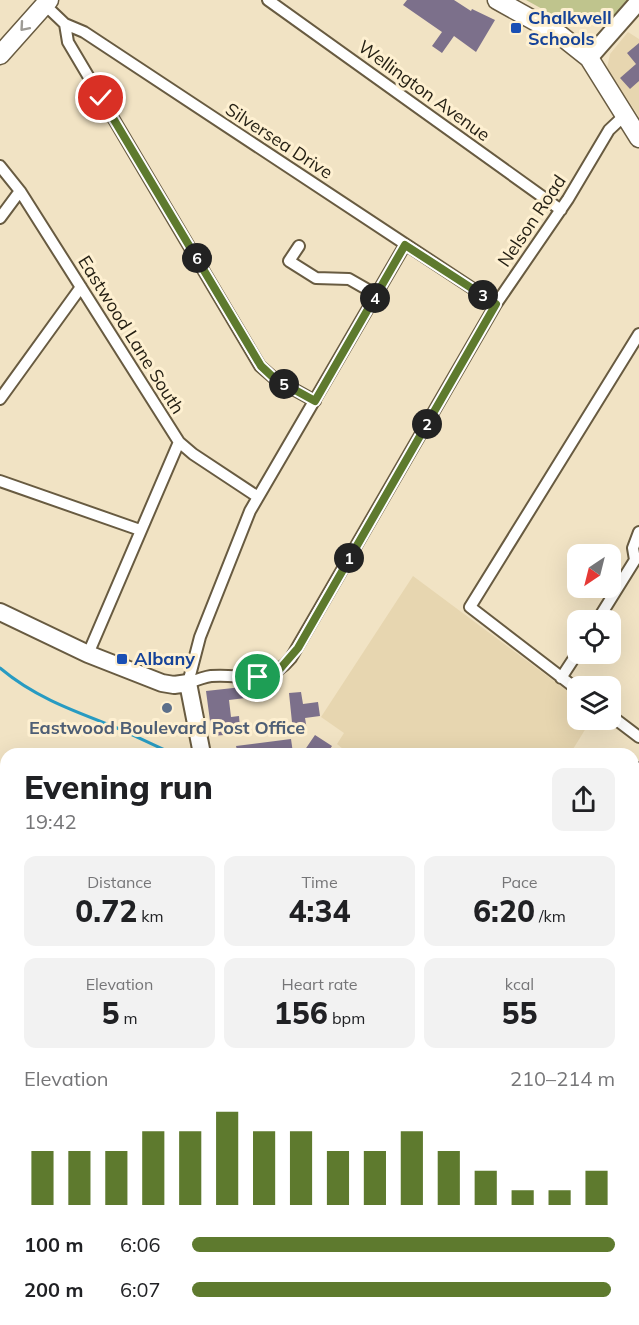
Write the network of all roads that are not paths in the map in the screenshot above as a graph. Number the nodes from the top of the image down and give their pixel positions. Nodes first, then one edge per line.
1 (268, 0) edge
2 (497, 0) edge
3 (47, 2) edge
4 (638, 5) edge
5 (65, 24) junction
6 (0, 55) edge
7 (589, 58) junction
8 (626, 114) junction
9 (639, 138) edge
10 (0, 166) edge
11 (20, 191) junction
12 (561, 210) junction
13 (0, 218) edge
14 (405, 245) junction
15 (299, 246) dead end
16 (81, 287) junction
17 (377, 295) junction
18 (496, 304) junction
19 (639, 334) edge
20 (0, 399) edge
21 (315, 401) junction
22 (179, 442) junction
23 (0, 481) edge
24 (258, 497) junction
25 (140, 530) junction
26 (639, 532) edge
27 (637, 559) edge
28 (604, 610) edge
29 (0, 612) edge
30 (88, 654) junction
31 (570, 664) edge
32 (561, 678) junction
33 (188, 682) junction
34 (567, 682) edge
35 (621, 723) edge
36 (639, 736) edge
37 (201, 748) edge

1 - 12 street, Wellington Avenue
2 - 7 main road
3 - 5 street, Silversea Drive
3 -> 6 main road
4 - 7 street
5 - 14 street, Silversea Drive
5 - 21 street
7 - 8 main road
8 - 9 main road
8 - 12 street, Nelson Road
10 - 11 street, Eastwood Lane South
11 - 13 street
11 - 16 street, Eastwood Lane South
12 - 18 street, Nelson Road
14 - 17 street
14 - 18 street, Silversea Drive
15 - 17 street
16 - 20 street
16 - 22 street, Eastwood Lane South
17 - 21 street
18 - 33 street, Nelson Road
19 - 32 street
21 - 24 street
22 - 24 street, Eastwood Lane South
22 - 25 street
23 - 25 street
24 - 33 street
25 - 30 street
26 - 27 street
27 - 28 street
29 - 30 street
30 - 33 street
31 - 32 street
32 - 34 street
33 - 37 street
35 - 36 street

